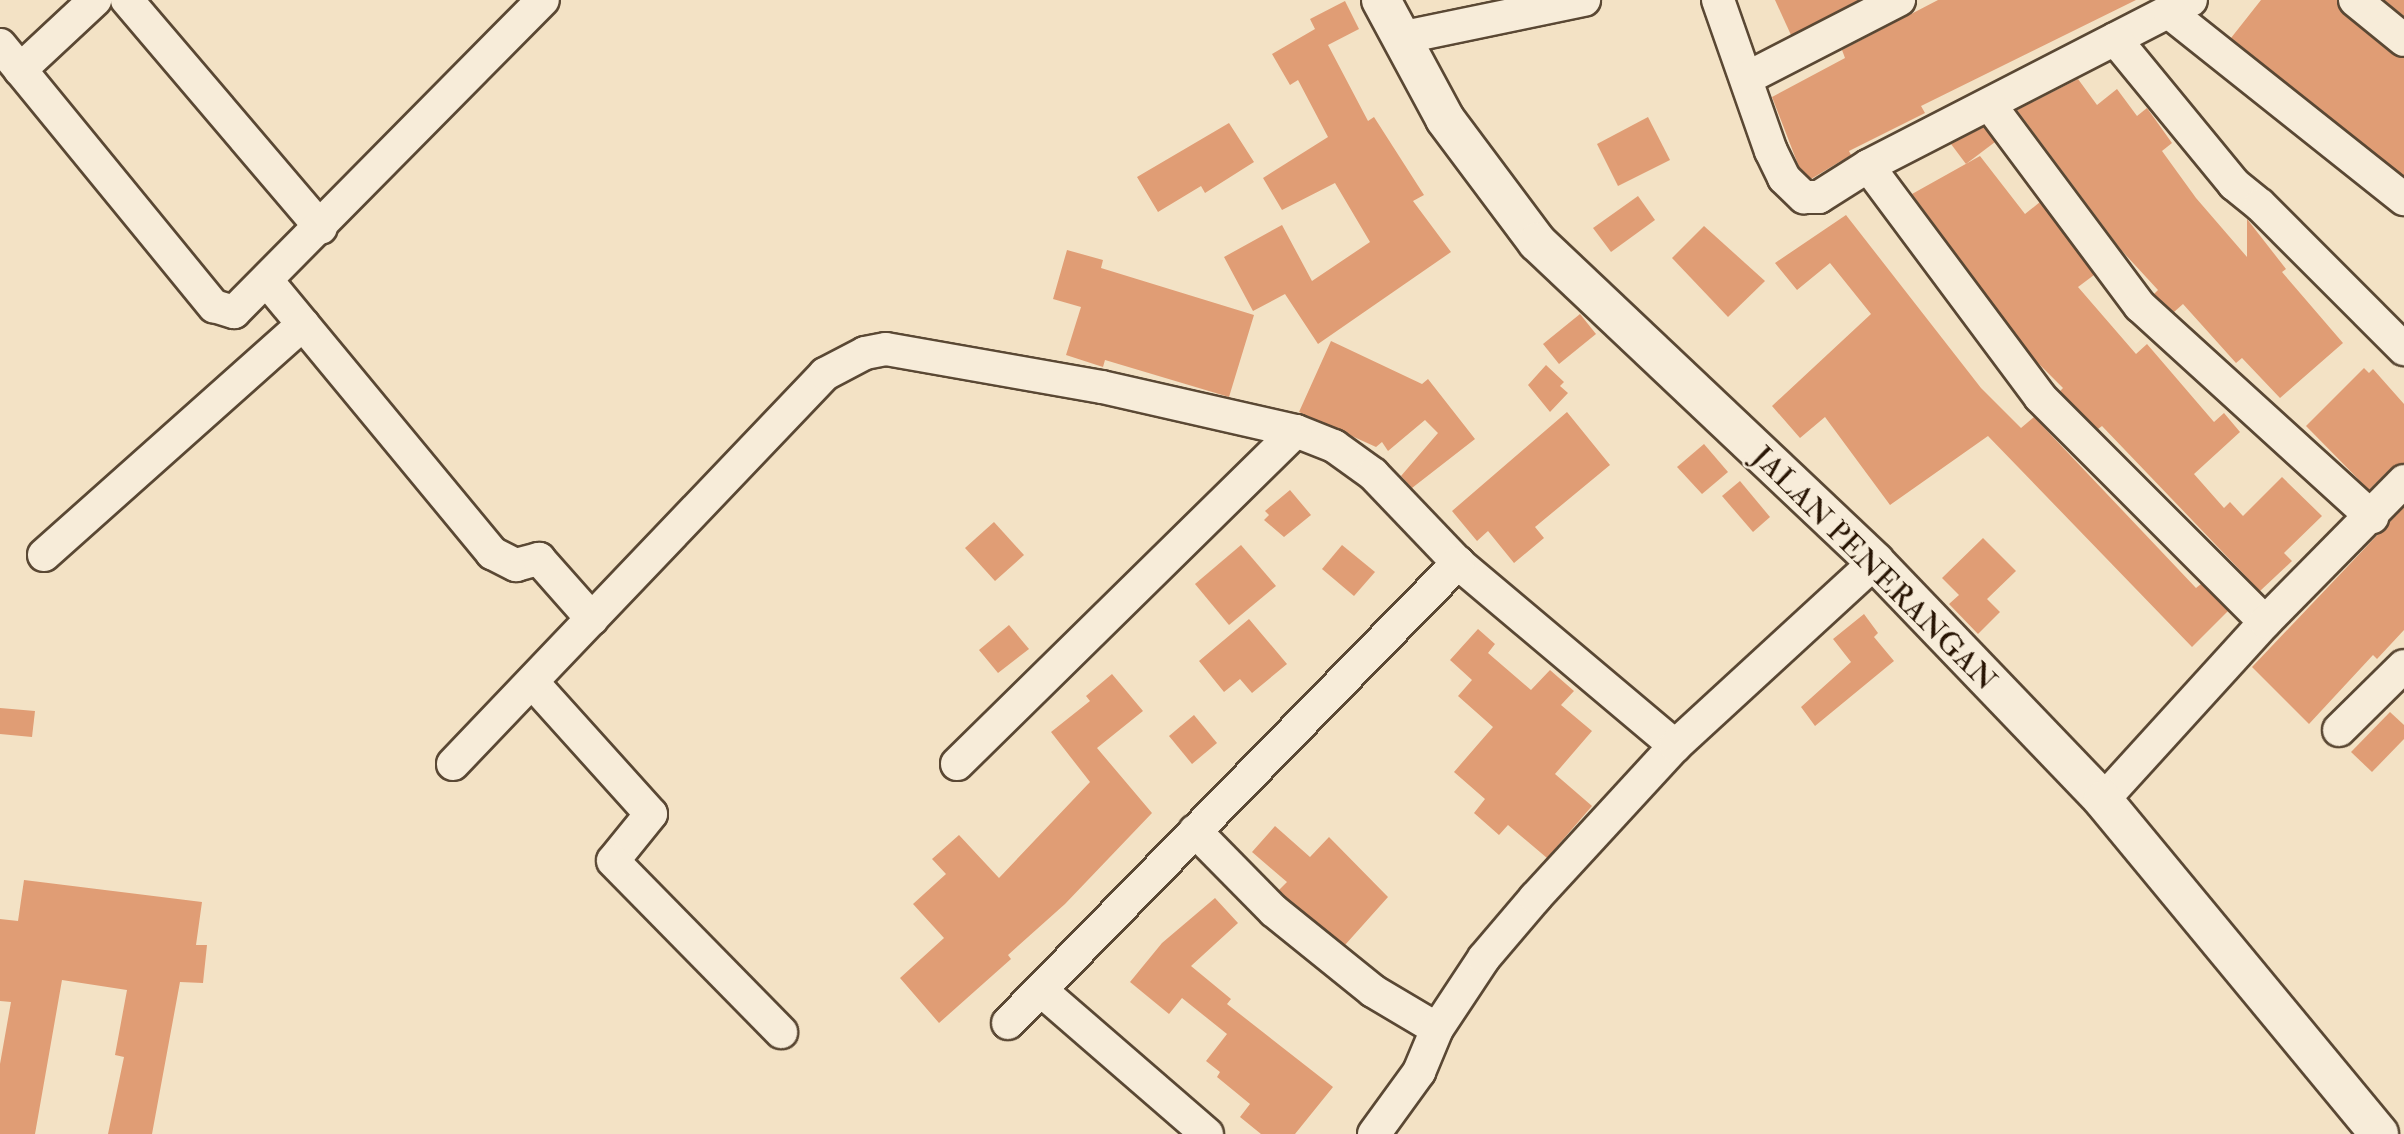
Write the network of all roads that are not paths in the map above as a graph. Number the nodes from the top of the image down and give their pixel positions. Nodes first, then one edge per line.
1 (95, 0) edge
2 (127, 0) edge
3 (543, 0) edge
4 (1476, 0) edge
5 (1718, 0) edge
6 (1899, 0) edge
7 (2356, 0) edge
8 (1578, 1) edge
9 (2180, 6) edge
10 (1390, 19) edge
11 (2115, 39) junction
12 (2404, 40) edge
13 (0, 45) edge
14 (20, 70) junction
15 (1747, 78) junction
16 (1990, 105) junction
17 (1868, 166) junction
18 (2404, 199) edge
19 (321, 228) junction
20 (268, 282) junction
21 (303, 324) junction
22 (2404, 349) edge
23 (1296, 431) junction
24 (2404, 481) edge
25 (2372, 517) junction
26 (44, 555) dead end
27 (1875, 562) junction
28 (1458, 563) junction
29 (592, 619) junction
30 (2265, 622) junction
31 (2404, 666) edge
32 (533, 683) junction
33 (2339, 730) dead end
34 (1675, 746) junction
35 (453, 764) dead end
36 (957, 764) dead end
37 (2104, 800) junction
38 (1195, 831) junction
39 (1043, 992) junction
40 (1008, 1023) dead end
41 (1437, 1029) junction
42 (781, 1032) dead end
43 (1207, 1134) edge
44 (1374, 1134) edge
45 (2379, 1134) edge

1 - 14 street
2 - 19 street
3 - 19 street
4 - 10 street
5 - 15 street
6 - 15 street
7 - 12 street
8 - 10 street
9 - 11 street
9 - 18 street
10 - 27 street, JALAN PENERANGAN
11 - 16 street
11 - 22 street
13 - 14 street
14 - 20 street
15 - 17 street
16 - 17 street
16 - 25 street
17 - 30 street
19 - 20 street
20 - 21 street
21 - 26 street
21 - 29 street
23 - 28 street
23 - 29 street
23 - 36 street
24 - 25 street
25 - 30 street
27 - 34 street
27 - 37 street, JALAN PENERANGAN
28 - 34 street
28 - 38 street
29 - 32 street
30 - 37 street
31 - 33 street
32 - 35 street
32 - 42 street
34 - 41 street
37 - 45 street, JALAN PENERANGAN
38 - 39 street
38 - 41 street
39 - 40 street
39 - 43 street
41 - 44 street

